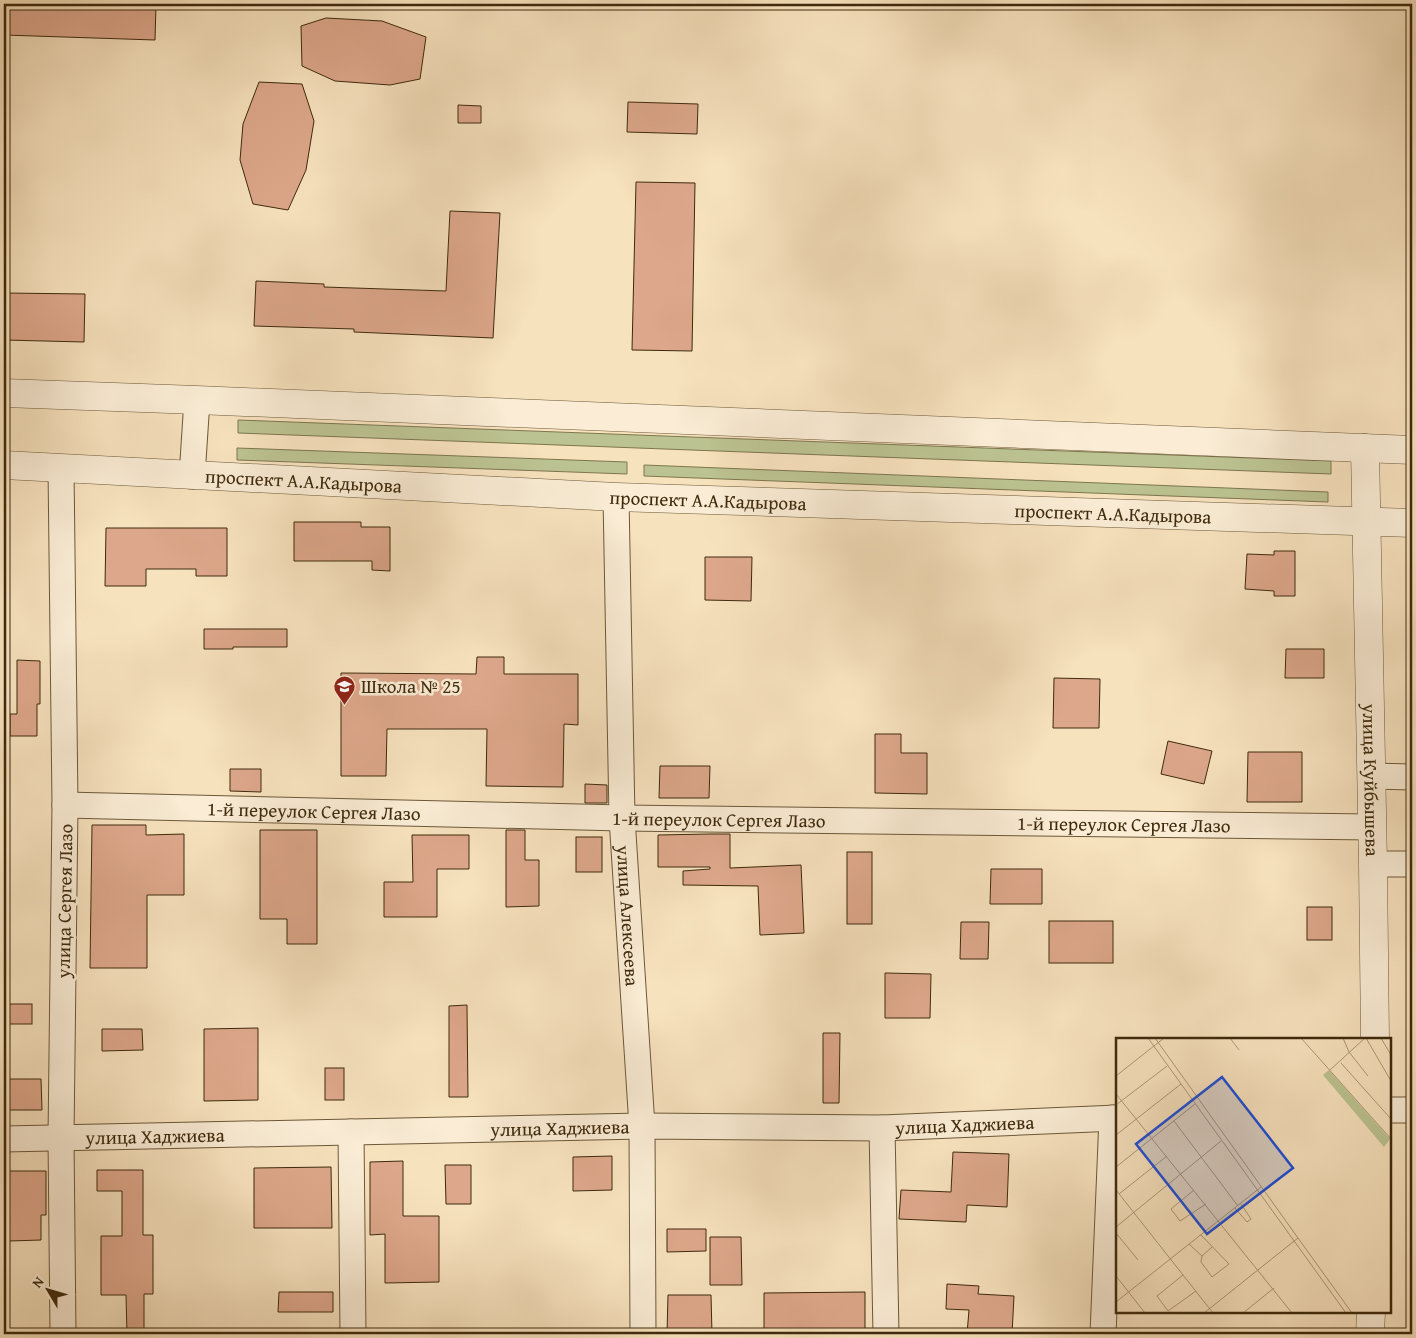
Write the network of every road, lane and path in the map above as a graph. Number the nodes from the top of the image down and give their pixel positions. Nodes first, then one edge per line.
1 (4, 393) edge
2 (197, 400) junction
3 (1365, 448) junction
4 (1412, 450) edge
5 (4, 466) edge
6 (61, 468) junction
7 (192, 476) junction
8 (616, 496) junction
9 (1366, 522) junction
10 (1412, 523) edge
11 (1371, 776) junction
12 (1412, 777) edge
13 (65, 805) junction
14 (622, 818) junction
15 (1372, 827) junction
16 (1373, 864) junction
17 (1412, 864) edge
18 (1374, 1038) edge
19 (1391, 1110) edge
20 (1412, 1110) edge
21 (1114, 1118) edge
22 (642, 1126) junction
23 (882, 1128) junction
24 (351, 1132) junction
25 (61, 1138) junction
26 (4, 1139) edge
27 (1371, 1313) edge
28 (64, 1334) edge
29 (353, 1334) edge
30 (643, 1334) edge
31 (886, 1334) edge
32 (1103, 1334) edge
33 (1370, 1334) edge

1 - 2 street
2 - 3 street
2 - 7 street
3 - 4 street
3 - 9 street, улица Куйбышева
5 - 6 street, проспект А.А.Кадырова
6 - 7 street, проспект А.А.Кадырова
6 - 13 street, улица Сергея Лазо
7 - 8 street, проспект А.А.Кадырова
8 - 9 street, проспект А.А.Кадырова
8 - 14 street, улица Алексеева
9 - 10 street, проспект А.А.Кадырова
9 - 11 street, улица Куйбышева
11 - 12 street
11 - 15 street, улица Куйбышева
13 - 14 street, 1-й переулок Сергея Лазо
13 - 25 street, улица Сергея Лазо
14 - 15 street, 1-й переулок Сергея Лазо
14 - 22 street, улица Алексеева
15 - 16 street, улица Куйбышева
16 - 17 street
16 - 18 street, улица Куйбышева
19 - 20 street
21 - 23 street, улица Хаджиева
21 - 32 street
22 - 23 street, улица Хаджиева
22 - 24 street, улица Хаджиева
22 - 30 street, улица Алексеева
23 - 31 street
24 - 25 street, улица Хаджиева
24 - 29 street
25 - 26 street, улица Хаджиева
25 - 28 street, улица Сергея Лазо
27 - 33 street

